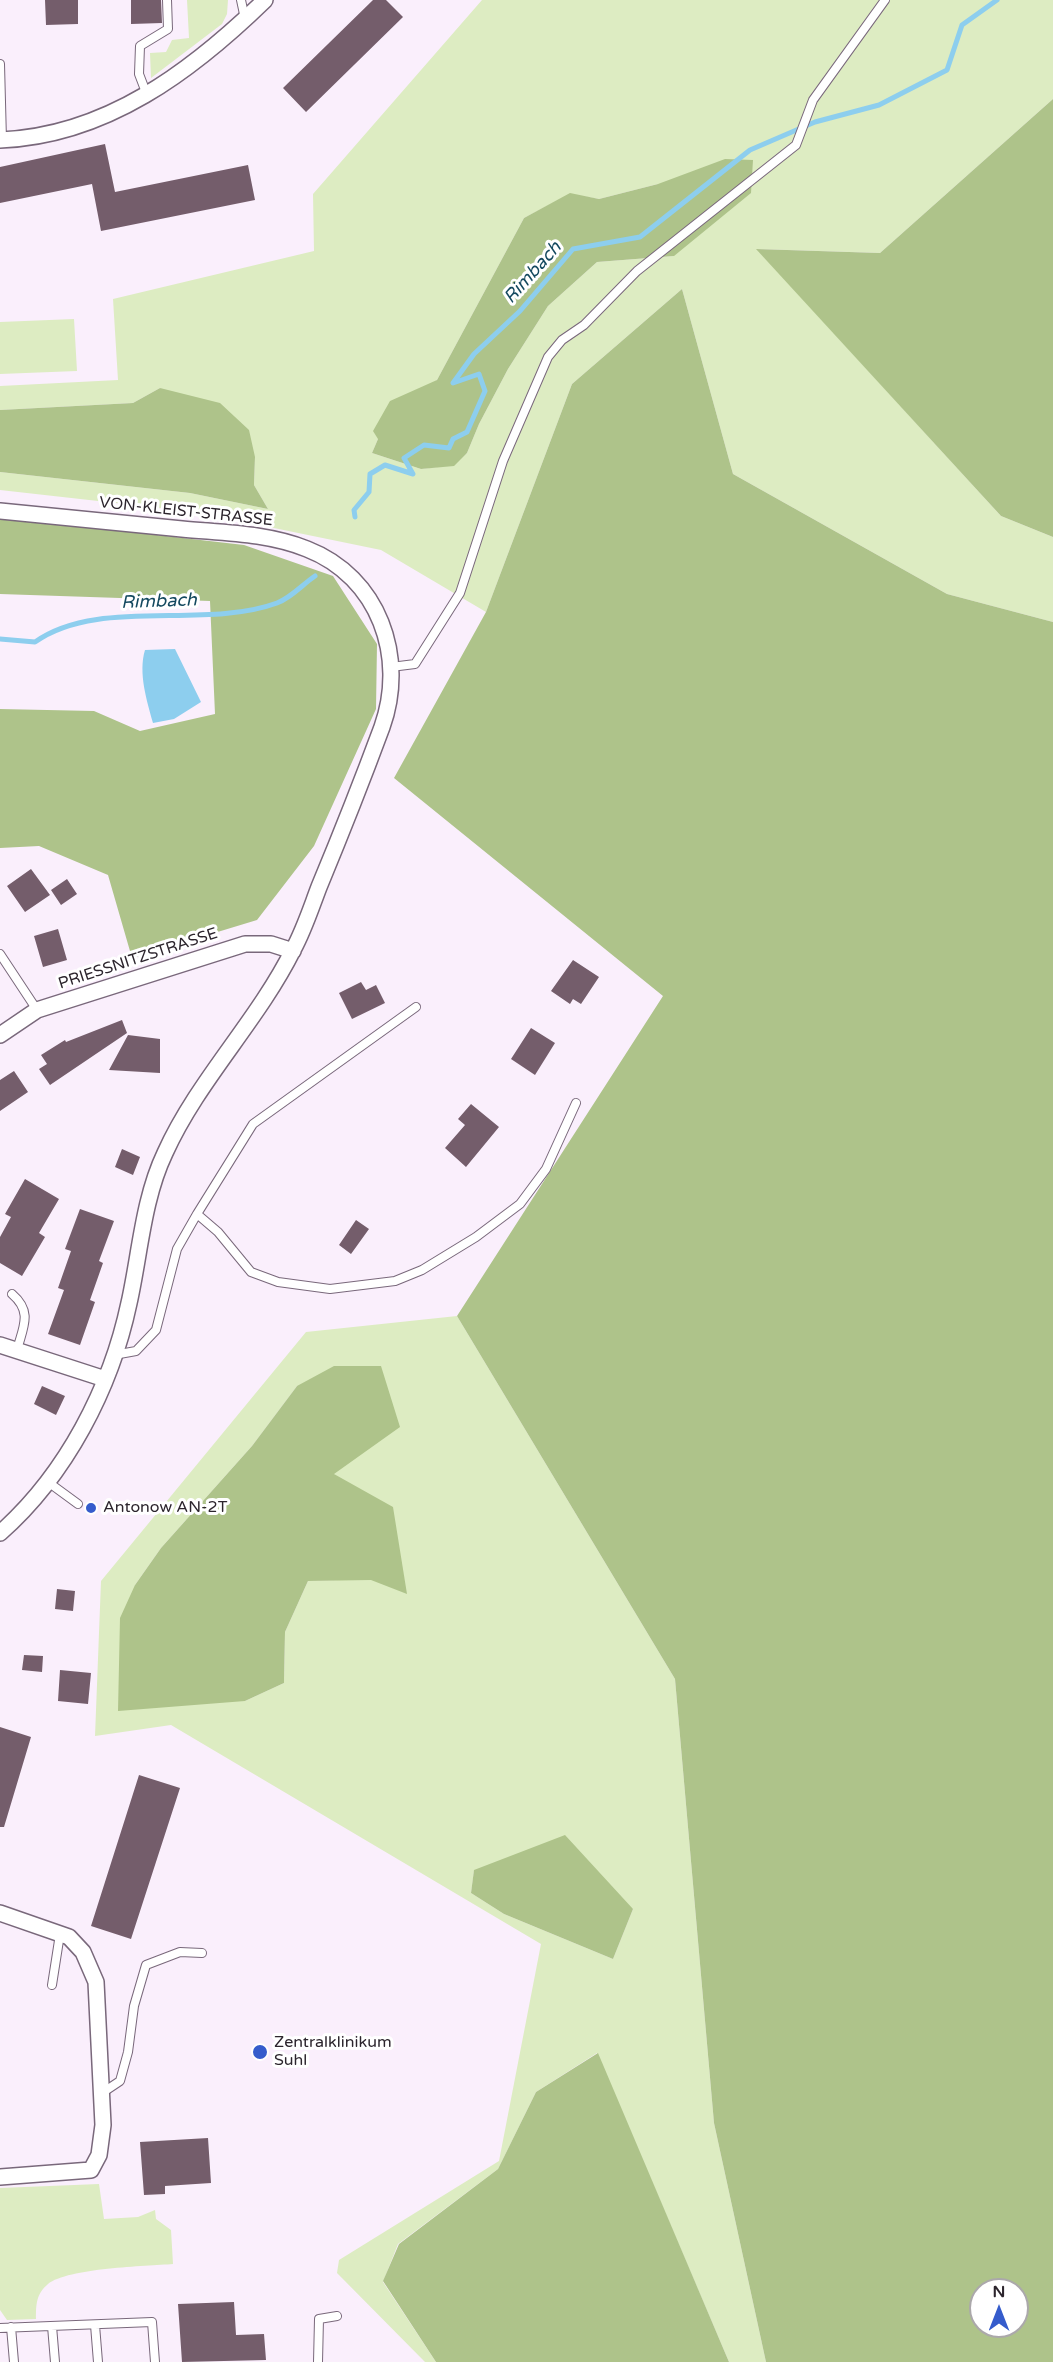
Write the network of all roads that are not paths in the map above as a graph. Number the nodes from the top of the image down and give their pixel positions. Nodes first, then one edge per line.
1 (167, 0) edge
2 (241, 0) edge
3 (266, 0) edge
4 (885, 0) edge
5 (245, 19) junction
6 (0, 64) edge
7 (147, 95) junction
8 (1, 140) edge
9 (0, 511) edge
10 (391, 667) junction
11 (293, 951) junction
12 (0, 954) edge
13 (416, 1007) dead end
14 (37, 1010) junction
15 (0, 1035) edge
16 (576, 1103) dead end
17 (197, 1214) junction
18 (12, 1294) dead end
19 (0, 1345) edge
20 (16, 1352) junction
21 (114, 1355) junction
22 (105, 1379) junction
23 (48, 1482) junction
24 (78, 1503) dead end
25 (0, 1533) edge
26 (0, 1913) edge
27 (60, 1934) junction
28 (202, 1953) dead end
29 (52, 1985) dead end
30 (102, 2093) junction
31 (0, 2178) edge
32 (337, 2316) dead end
33 (95, 2325) junction
34 (52, 2326) junction
35 (0, 2328) edge
36 (11, 2328) junction
37 (14, 2362) edge
38 (55, 2362) edge
39 (98, 2362) edge
40 (154, 2362) edge
41 (318, 2362) edge

1 - 7 lane
2 - 5 lane
3 - 5 street
4 - 10 lane
5 - 7 street
6 - 8 lane
7 - 8 street
9 - 10 street, VON-KLEIST-STRASSE
10 - 11 street, VON-KLEIST-STRASSE
11 - 14 street, PRIESSNITZSTRASSE
11 - 21 street, VON-KLEIST-STRASSE
12 - 14 lane
13 - 17 lane
14 - 15 street, PRIESSNITZSTRASSE
16 - 17 lane
17 - 21 lane
18 - 20 lane
19 - 20 street
20 - 22 street
21 - 22 street, VON-KLEIST-STRASSE
22 - 23 street, VON-KLEIST-STRASSE
23 - 24 lane
23 - 25 street, VON-KLEIST-STRASSE
26 - 27 street
27 - 29 lane
27 - 30 street
28 - 30 lane
30 - 31 street
32 - 41 lane
33 - 34 lane
33 - 39 lane
33 - 40 lane
34 - 36 lane
34 - 38 lane
35 - 36 lane
36 - 37 lane

